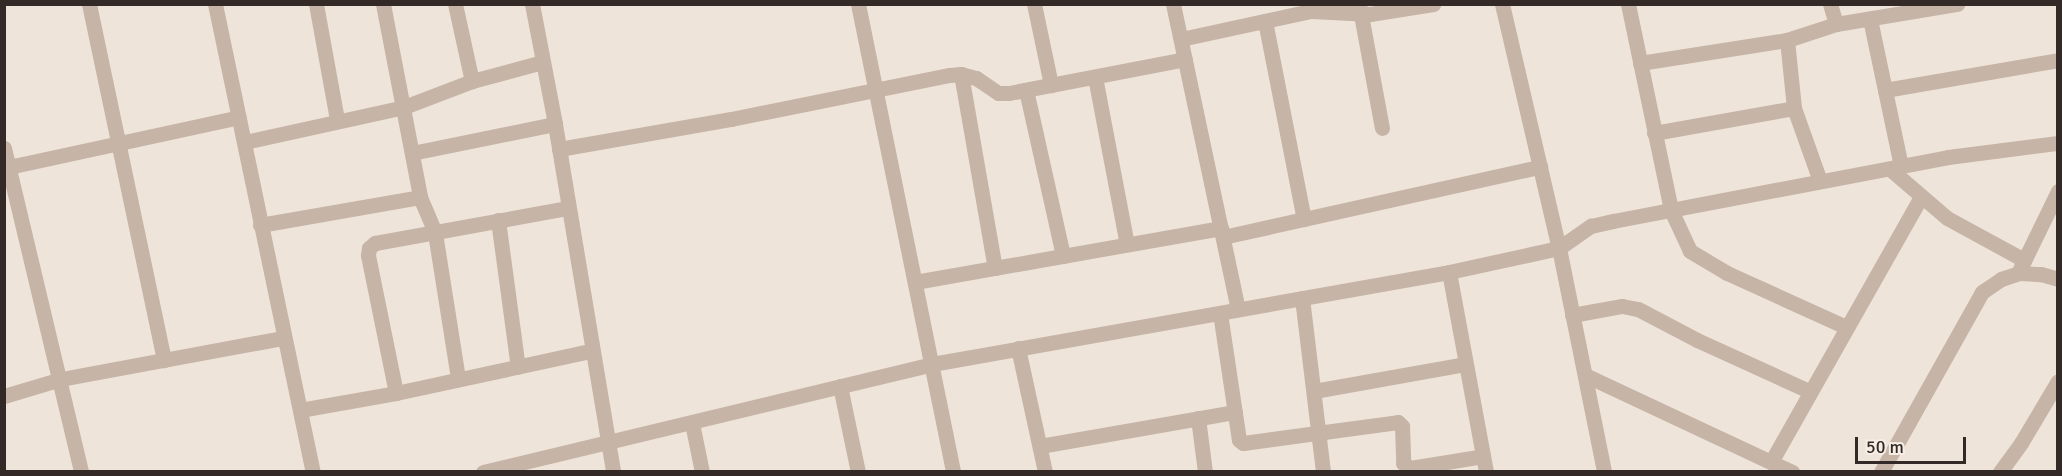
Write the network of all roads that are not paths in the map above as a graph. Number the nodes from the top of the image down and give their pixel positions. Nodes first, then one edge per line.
1 (89, 4) edge
2 (215, 4) edge
3 (316, 4) edge
4 (383, 4) edge
5 (455, 4) edge
6 (532, 4) edge
7 (1034, 4) edge
8 (1173, 4) edge
9 (1433, 4) edge
10 (1502, 4) edge
11 (1628, 4) edge
12 (1830, 4) edge
13 (1957, 4) edge
14 (861, 5) edge
15 (1310, 8) edge
16 (1910, 8) edge
17 (1360, 9) edge
18 (1870, 19) junction
19 (1265, 21) junction
20 (1836, 24) junction
21 (1181, 39) junction
22 (1787, 40) junction
23 (1185, 59) junction
24 (2058, 60) edge
25 (543, 62) junction
26 (1640, 63) junction
27 (961, 74) junction
28 (1095, 77) junction
29 (472, 81) junction
30 (1051, 85) junction
31 (875, 88) junction
32 (1026, 90) junction
33 (1885, 90) junction
34 (404, 107) junction
35 (1794, 108) junction
36 (239, 117) junction
37 (337, 120) junction
38 (555, 124) junction
39 (1382, 128) dead end
40 (1654, 133) junction
41 (116, 142) junction
42 (245, 142) junction
43 (2058, 143) edge
44 (4, 148) edge
45 (559, 149) junction
46 (412, 153) junction
47 (7, 167) edge
48 (1540, 167) junction
49 (1895, 168) junction
50 (1820, 181) junction
51 (2058, 191) edge
52 (420, 197) junction
53 (1921, 197) junction
54 (568, 208) junction
55 (1671, 210) junction
56 (1305, 219) junction
57 (498, 220) junction
58 (260, 225) junction
59 (435, 233) junction
60 (1222, 233) junction
61 (1127, 244) junction
62 (1559, 248) junction
63 (1063, 256) junction
64 (2021, 266) junction
65 (996, 268) junction
66 (1449, 272) junction
67 (2058, 279) edge
68 (915, 282) junction
69 (1302, 298) junction
70 (1238, 309) junction
71 (1220, 313) junction
72 (1572, 315) junction
73 (1846, 327) junction
74 (283, 338) junction
75 (1018, 348) junction
76 (591, 351) junction
77 (164, 360) junction
78 (932, 364) junction
79 (1465, 364) junction
80 (518, 367) junction
81 (1585, 375) junction
82 (458, 378) junction
83 (61, 379) junction
84 (2057, 383) edge
85 (840, 386) junction
86 (1314, 391) junction
87 (1809, 391) junction
88 (396, 393) junction
89 (4, 396) edge
90 (300, 410) junction
91 (1235, 412) junction
92 (1198, 418) junction
93 (692, 423) junction
94 (1319, 434) junction
95 (607, 443) junction
96 (1040, 446) junction
97 (1771, 462) junction
98 (1484, 464) edge
99 (81, 471) edge
100 (313, 471) edge
101 (483, 471) edge
102 (613, 471) edge
103 (702, 471) edge
104 (858, 471) edge
105 (953, 471) edge
106 (1045, 471) edge
107 (1204, 471) edge
108 (1323, 471) edge
109 (1604, 471) edge
110 (1792, 471) edge
111 (1881, 471) edge
112 (2000, 471) edge

1 - 41 street
2 - 36 street
3 - 37 street
4 - 34 street
5 - 29 street
6 - 25 street
7 - 30 street
8 - 21 street
9 - 17 street
10 - 48 street
11 - 26 street
12 - 20 street
13 - 16 street
14 - 31 street
15 - 17 street
15 - 19 street
16 - 18 street
17 - 39 street
18 - 20 street
18 - 33 street
19 - 21 street
19 - 56 street
20 - 22 street
21 - 23 street
22 - 26 street
22 - 35 street
23 - 28 street
23 - 60 street
24 - 33 street
25 - 29 street
25 - 38 street
26 - 40 street
27 - 31 street
27 - 32 street
27 - 65 street
28 - 30 street
28 - 61 street
29 - 34 street
30 - 32 street
31 - 45 street
31 - 68 street
32 - 63 street
33 - 49 street
34 - 37 street
34 - 46 street
35 - 40 street
35 - 50 street
36 - 41 street
36 - 42 street
37 - 42 street
38 - 45 street
38 - 46 street
40 - 55 street
41 - 47 street
41 - 77 street
42 - 58 street
43 - 49 street
44 - 47 street
45 - 54 street
46 - 52 street
47 - 83 street
48 - 56 street
48 - 62 street
49 - 50 street
49 - 53 street
50 - 55 street
51 - 64 street
52 - 58 street
52 - 59 street
53 - 64 street
53 - 73 street
54 - 57 street
54 - 76 street
55 - 62 street
55 - 73 street
56 - 60 street
57 - 59 street
57 - 80 street
58 - 74 street
59 - 82 street
59 - 88 street
60 - 61 street
60 - 70 street
61 - 63 street
62 - 66 street
62 - 72 street
63 - 65 street
64 - 67 street
64 - 111 street
65 - 68 street
66 - 69 street
66 - 79 street
68 - 78 street
69 - 70 street
69 - 86 street
70 - 71 street
71 - 75 street
71 - 91 street
72 - 81 street
72 - 87 street
73 - 87 street
74 - 77 street
74 - 90 street
75 - 78 street
75 - 96 street
76 - 80 street
76 - 95 street
77 - 83 street
78 - 85 street
78 - 105 street
79 - 86 street
79 - 98 street
80 - 82 street
81 - 97 street
81 - 109 street
82 - 88 street
83 - 89 street
83 - 99 street
84 - 112 street
85 - 93 street
85 - 104 street
86 - 94 street
87 - 97 street
88 - 90 street
90 - 100 street
91 - 92 street
91 - 94 street
92 - 96 street
92 - 107 street
93 - 95 street
93 - 103 street
94 - 98 street
94 - 108 street
95 - 101 street
95 - 102 street
96 - 106 street
97 - 110 street

